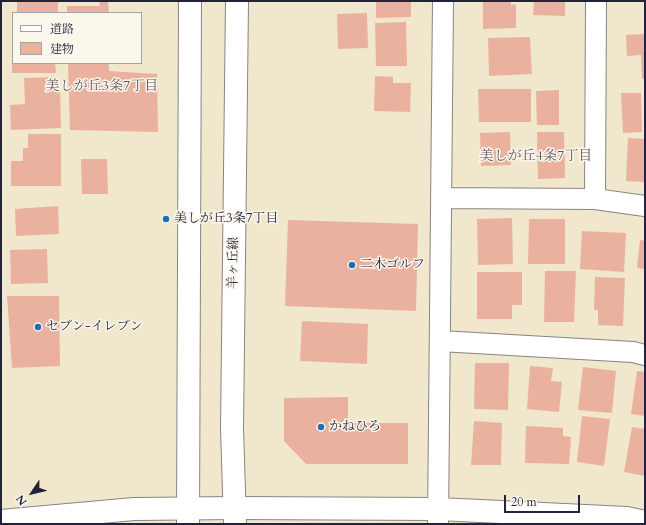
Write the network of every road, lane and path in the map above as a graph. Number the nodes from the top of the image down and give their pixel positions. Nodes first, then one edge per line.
1 (190, 1) edge
2 (237, 1) edge
3 (443, 1) edge
4 (596, 1) edge
5 (442, 198) junction
6 (595, 199) junction
7 (645, 206) edge
8 (440, 341) junction
9 (645, 354) edge
10 (235, 516) edge
11 (438, 516) edge
12 (188, 517) edge
13 (1, 521) edge
14 (645, 522) edge

1 - 12 main road
2 - 10 main road, 羊ヶ丘線
3 - 5 street
4 - 6 street
5 - 6 street
5 - 8 street
6 - 7 street
8 - 9 street
8 - 11 street
10 - 11 main road
10 - 12 main road
11 - 14 main road
12 - 13 main road

